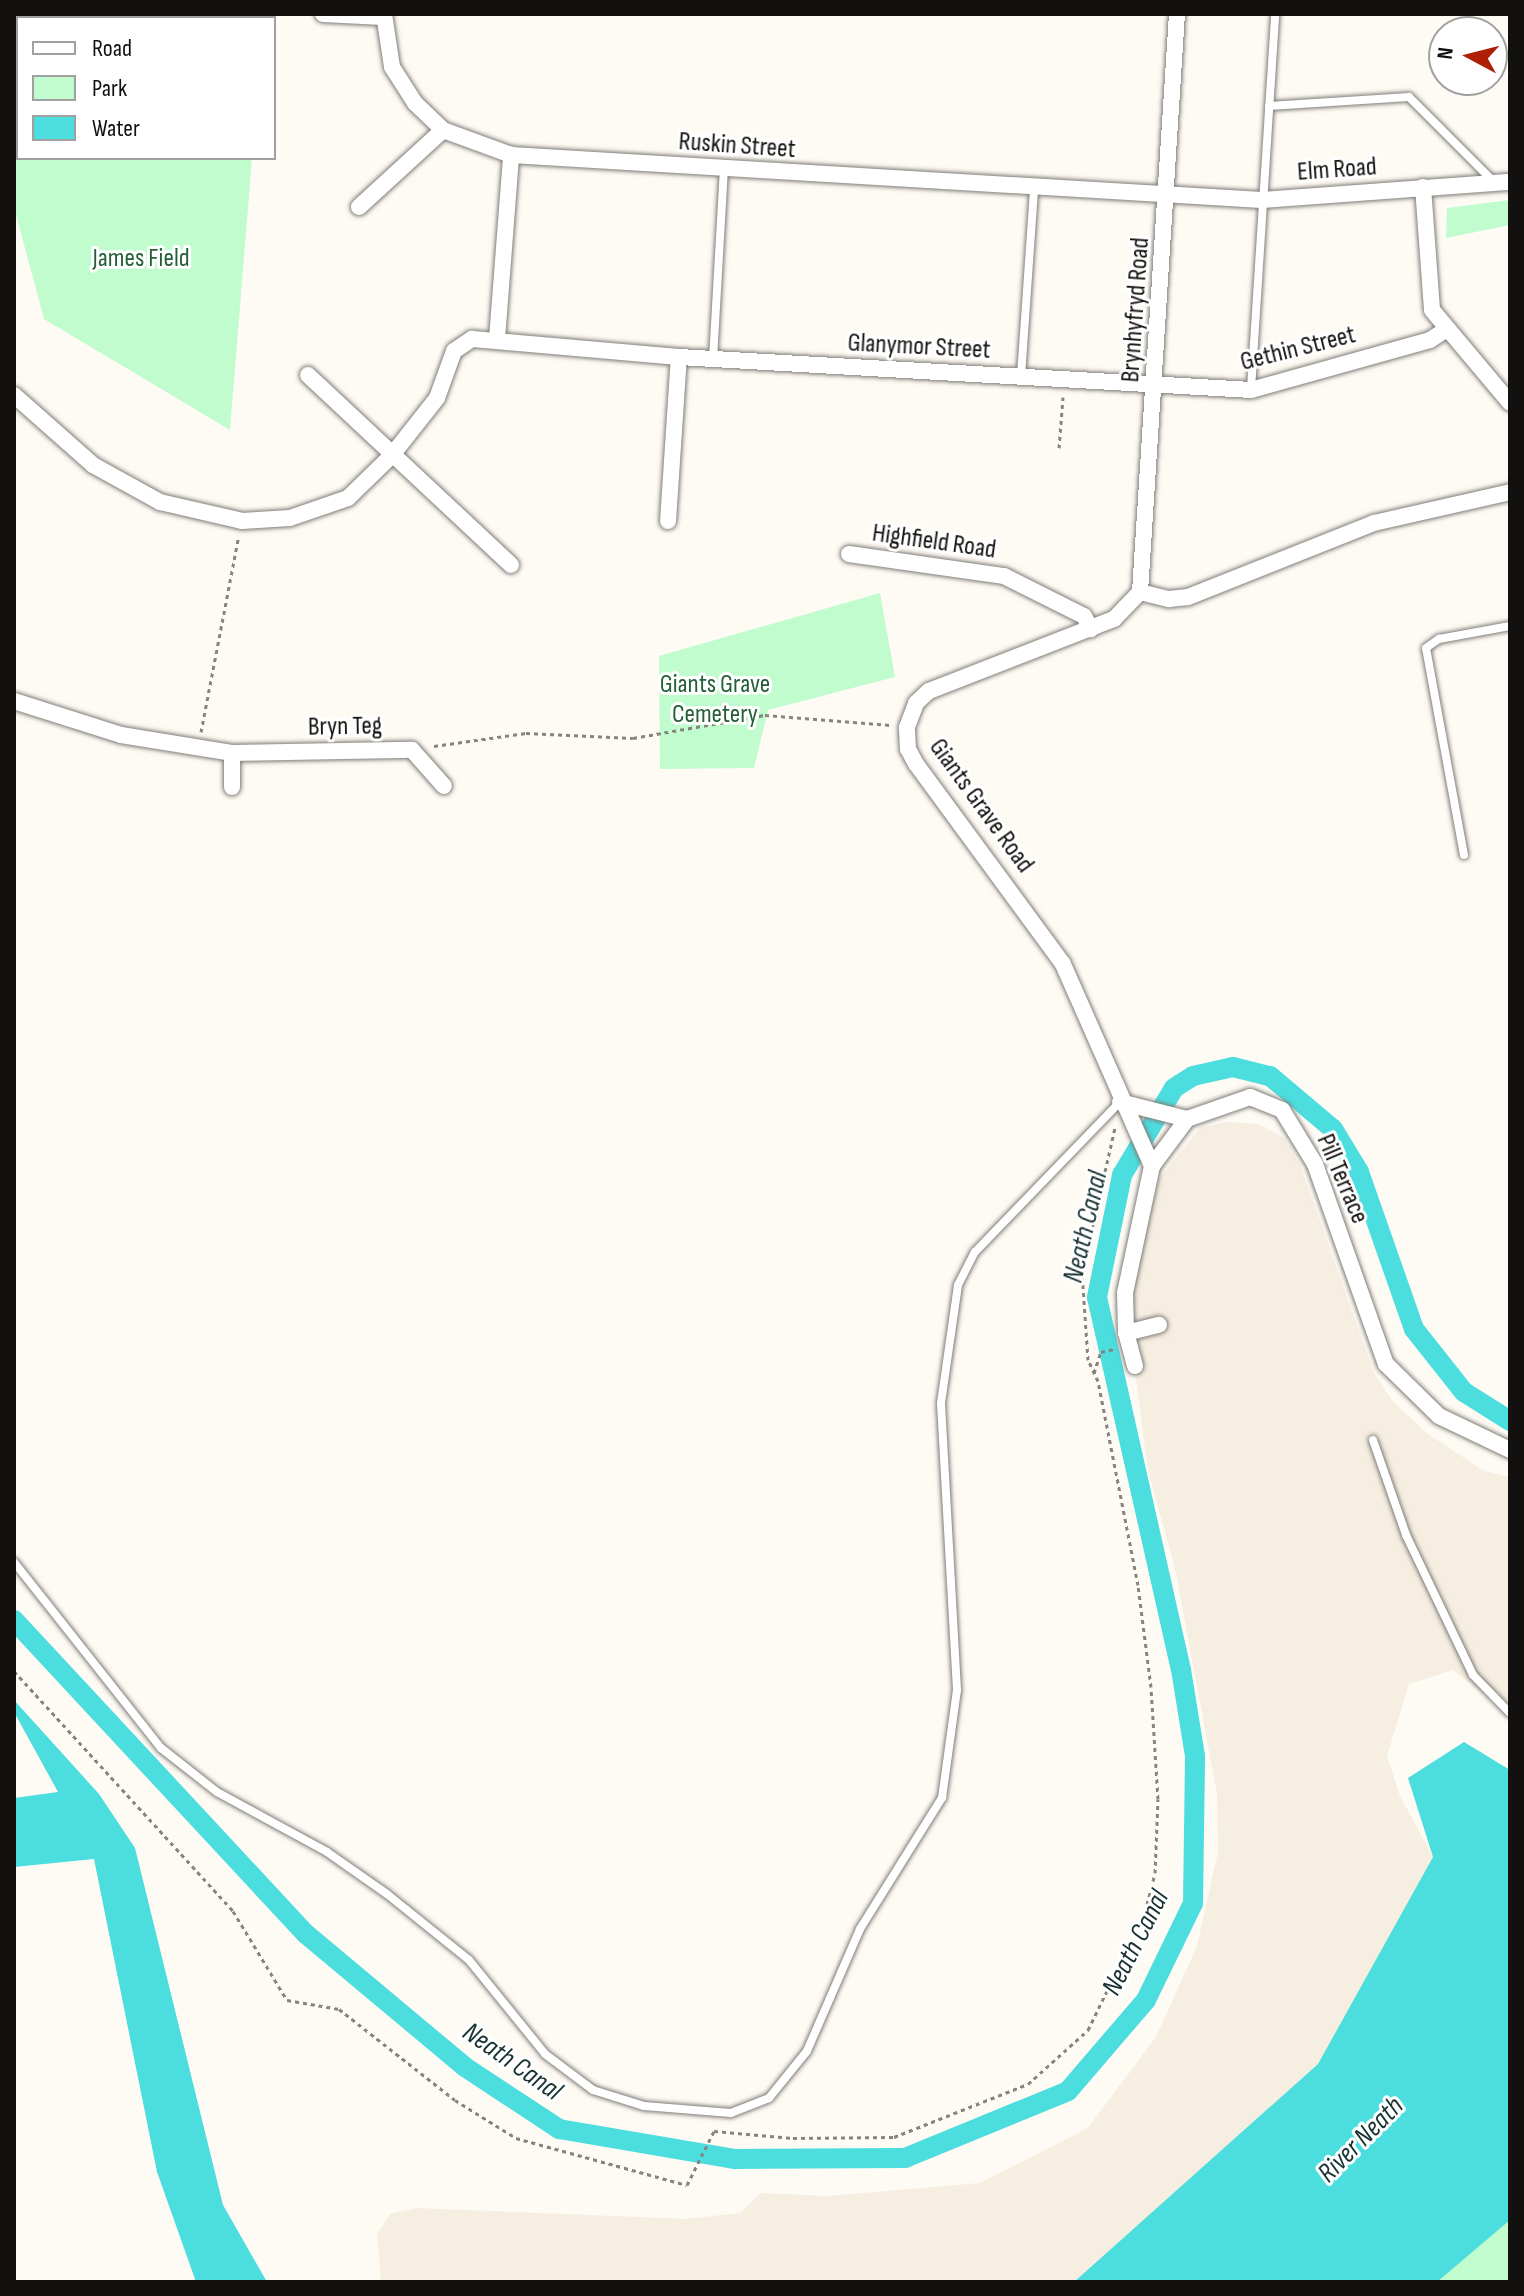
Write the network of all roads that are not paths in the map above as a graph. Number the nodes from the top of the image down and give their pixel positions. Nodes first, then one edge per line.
1 (323, 14) edge
2 (1177, 14) edge
3 (1275, 14) edge
4 (384, 16) edge
5 (1269, 106) junction
6 (443, 130) junction
7 (511, 155) junction
8 (724, 170) junction
9 (1502, 183) edge
10 (1423, 187) junction
11 (1034, 190) junction
12 (1168, 193) junction
13 (1262, 200) junction
14 (359, 207) dead end
15 (1447, 329) junction
16 (497, 339) junction
17 (679, 357) junction
18 (713, 359) junction
19 (308, 375) dead end
20 (1021, 378) junction
21 (1156, 387) junction
22 (1251, 390) junction
23 (14, 395) edge
24 (1510, 403) edge
25 (392, 455) junction
26 (1510, 492) edge
27 (668, 521) dead end
28 (849, 554) dead end
29 (511, 565) dead end
30 (1135, 599) junction
31 (1510, 626) edge
32 (1091, 629) junction
33 (14, 701) edge
34 (232, 753) junction
35 (444, 786) dead end
36 (232, 787) dead end
37 (1464, 855) dead end
38 (1120, 1102) junction
39 (1179, 1118) junction
40 (1150, 1162) junction
41 (1159, 1325) dead end
42 (1126, 1333) junction
43 (1135, 1366) dead end
44 (1373, 1440) dead end
45 (1510, 1450) edge
46 (14, 1562) edge
47 (1510, 1713) edge

1 - 4 street
2 - 12 street, Brynhyfryd Road
3 - 5 lane
4 - 6 street, Ruskin Street
5 - 9 lane
5 - 13 lane
6 - 7 street, Ruskin Street
6 - 14 street
7 - 8 street, Ruskin Street
7 - 16 street
8 - 11 street, Ruskin Street
8 - 18 lane
9 - 10 street, Elm Road
10 - 13 street, Elm Road
10 - 15 street
11 - 12 street, Ruskin Street
11 - 20 lane
12 - 13 street, Elm Road
12 - 21 street, Brynhyfryd Road
13 - 22 lane
15 - 22 street, Gethin Street
15 - 24 street
16 - 17 street, Glanymor Street
16 - 25 street, Glanymor Street
17 - 18 street, Glanymor Street
17 - 27 street
18 - 20 street, Glanymor Street
19 - 25 street
20 - 21 street, Glanymor Street
21 - 22 street, Gethin Street
21 - 30 street, Brynhyfryd Road
23 - 25 street
25 - 29 street
26 - 30 street
28 - 32 street, Highfield Road
30 - 32 street, Giants Grave Road
31 - 37 lane
32 - 38 street, Giants Grave Road
33 - 34 street, Bryn Teg
34 - 35 street, Bryn Teg
34 - 36 street
38 - 39 street
38 - 40 street, Giants Grave Road
38 - 46 lane
39 - 40 street
39 - 45 street, Pill Terrace
40 - 42 street
41 - 42 street
42 - 43 street
44 - 47 lane

